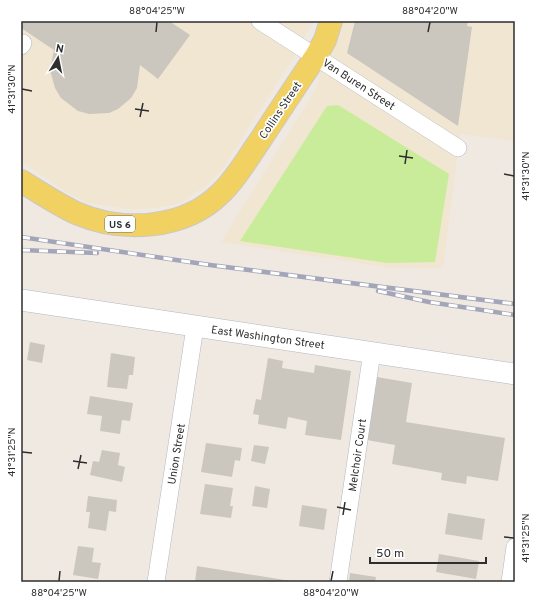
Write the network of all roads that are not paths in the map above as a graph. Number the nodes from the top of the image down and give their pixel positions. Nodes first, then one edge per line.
1 (260, 21) edge
2 (331, 21) edge
3 (316, 56) junction
4 (458, 148) dead end
5 (21, 180) edge
6 (21, 300) edge
7 (195, 327) junction
8 (372, 352) junction
9 (515, 374) edge
10 (515, 546) edge
11 (156, 582) edge
12 (338, 582) edge
13 (510, 582) edge

1 - 3 street, Van Buren Street
2 - 3 main road, Collins Street / US 6
3 - 4 street, Van Buren Street
3 - 5 main road, Collins Street / US 6
6 - 7 street, East Washington Street
7 - 8 street, East Washington Street
7 - 11 street, Union Street
8 - 9 street, East Washington Street
8 - 12 street, Melchoir Court
10 - 13 street

